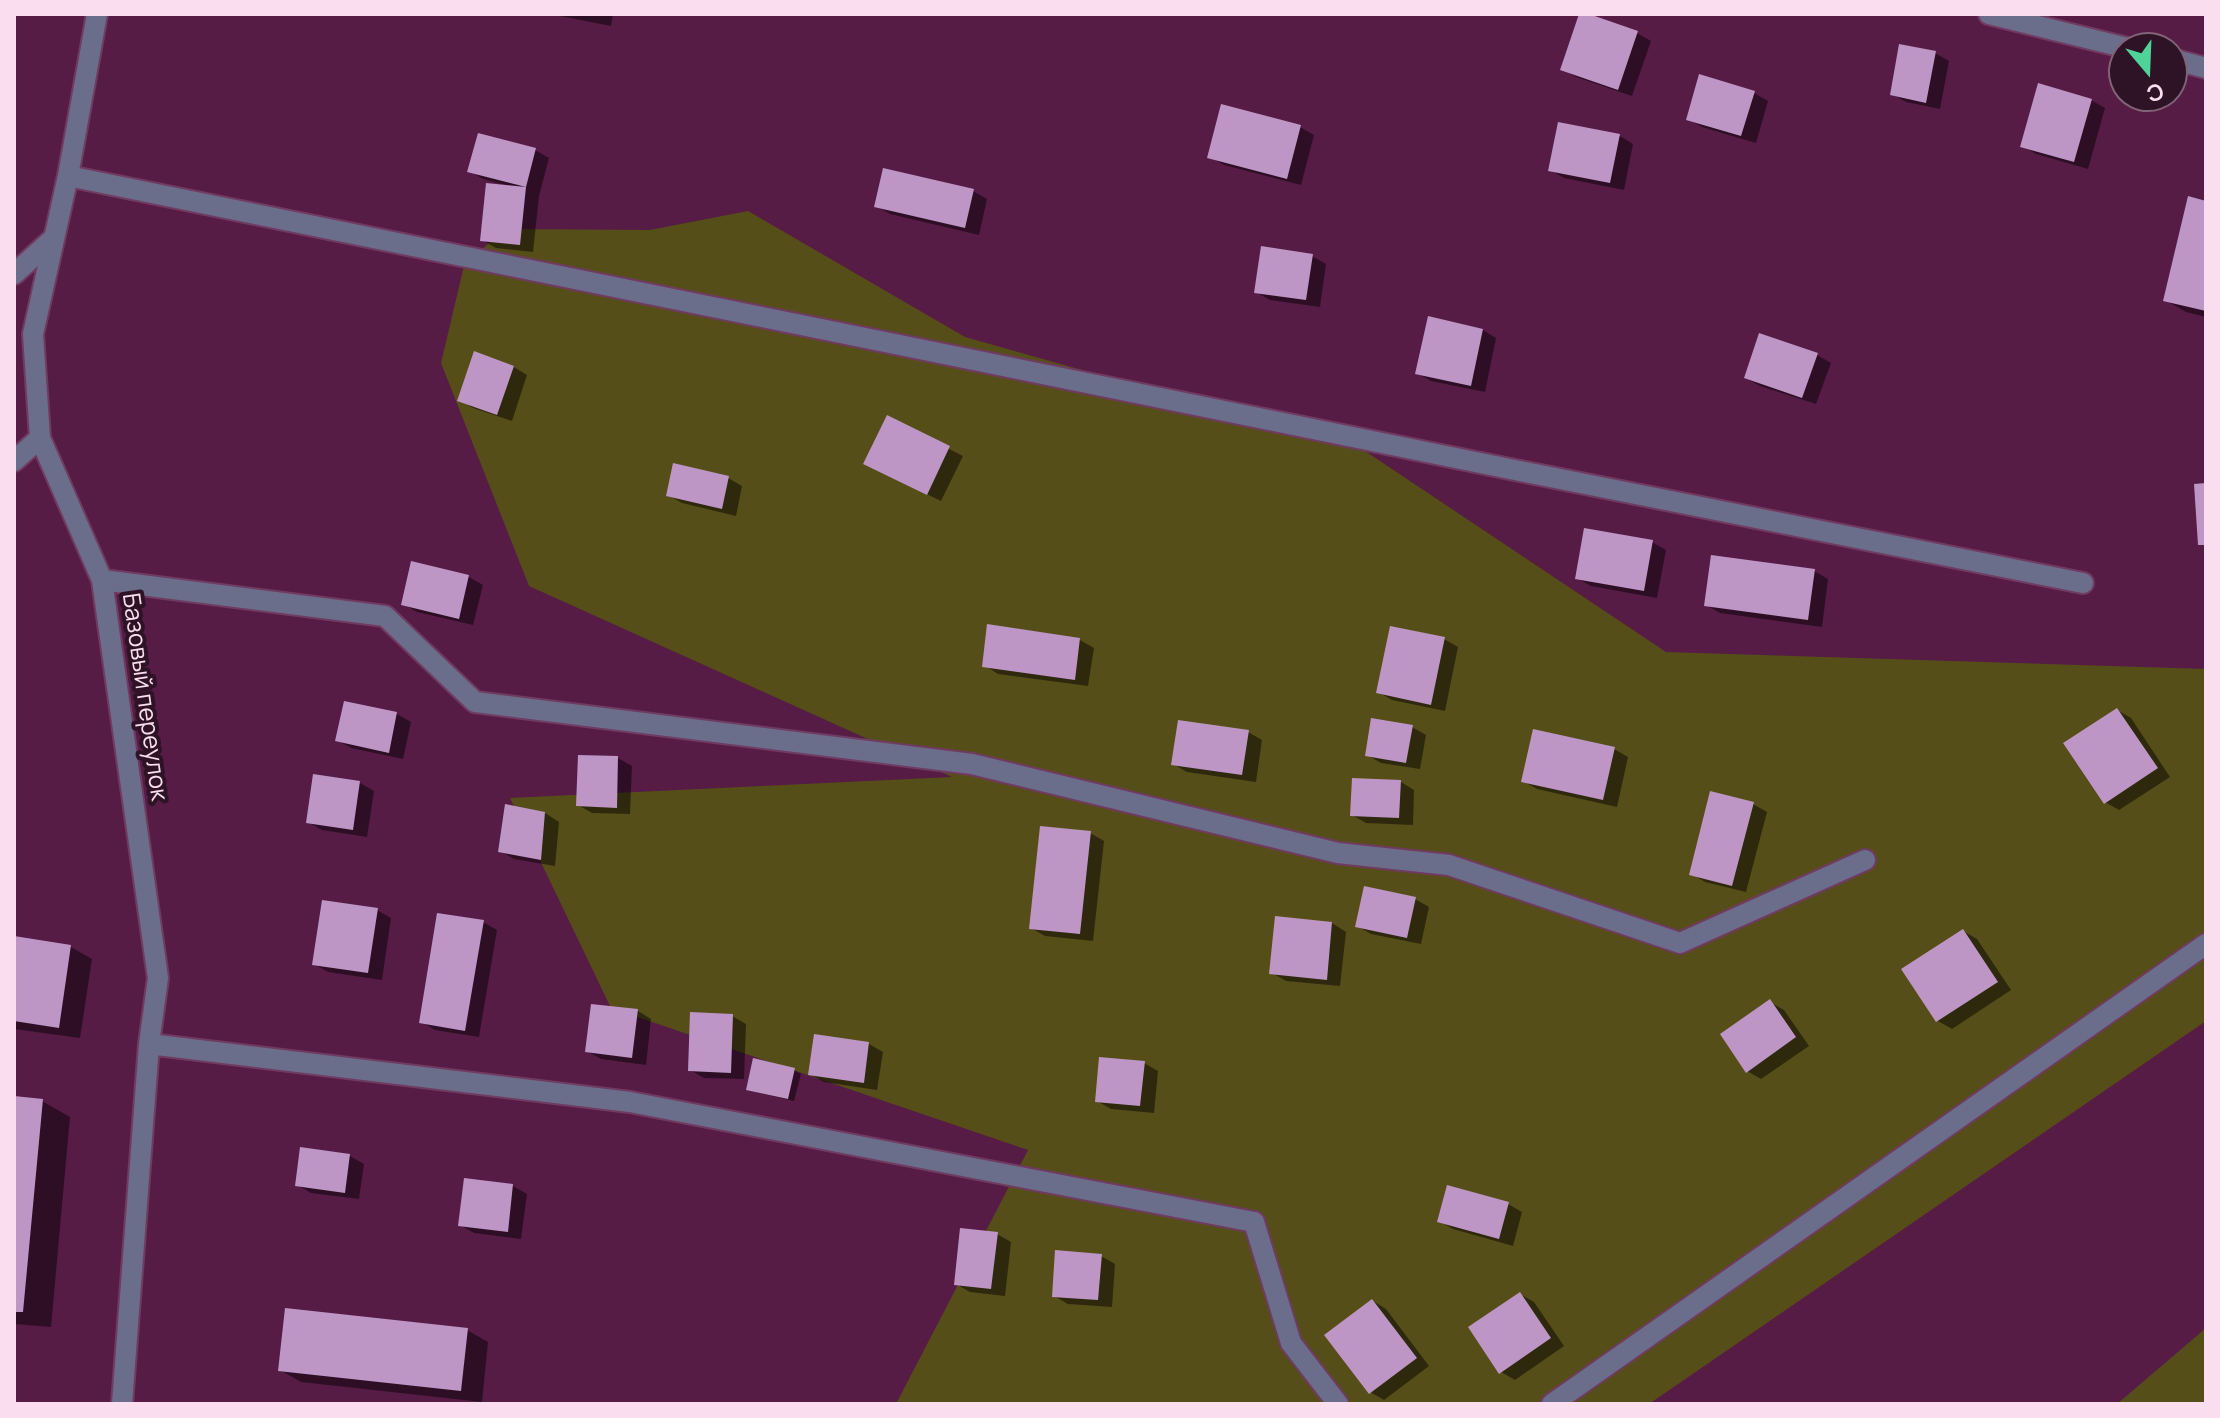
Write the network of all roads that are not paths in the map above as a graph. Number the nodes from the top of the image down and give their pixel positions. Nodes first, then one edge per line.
1 (97, 14) edge
2 (1989, 14) edge
3 (2108, 43) edge
4 (68, 176) junction
5 (54, 238) junction
6 (14, 274) edge
7 (40, 438) junction
8 (14, 461) edge
9 (102, 580) junction
10 (2083, 583) dead end
11 (1865, 860) dead end
12 (2206, 944) edge
13 (149, 1044) junction
14 (122, 1404) edge
15 (1338, 1404) edge
16 (1552, 1404) edge

1 - 4 street, Базовый переулок
2 - 3 street
4 - 5 street, Базовый переулок
4 - 10 street
5 - 6 street
5 - 7 street, Базовый переулок
7 - 8 street
7 - 9 street, Базовый переулок
9 - 11 street
9 - 13 street, Базовый переулок
12 - 16 street
13 - 14 street, Базовый переулок
13 - 15 street

